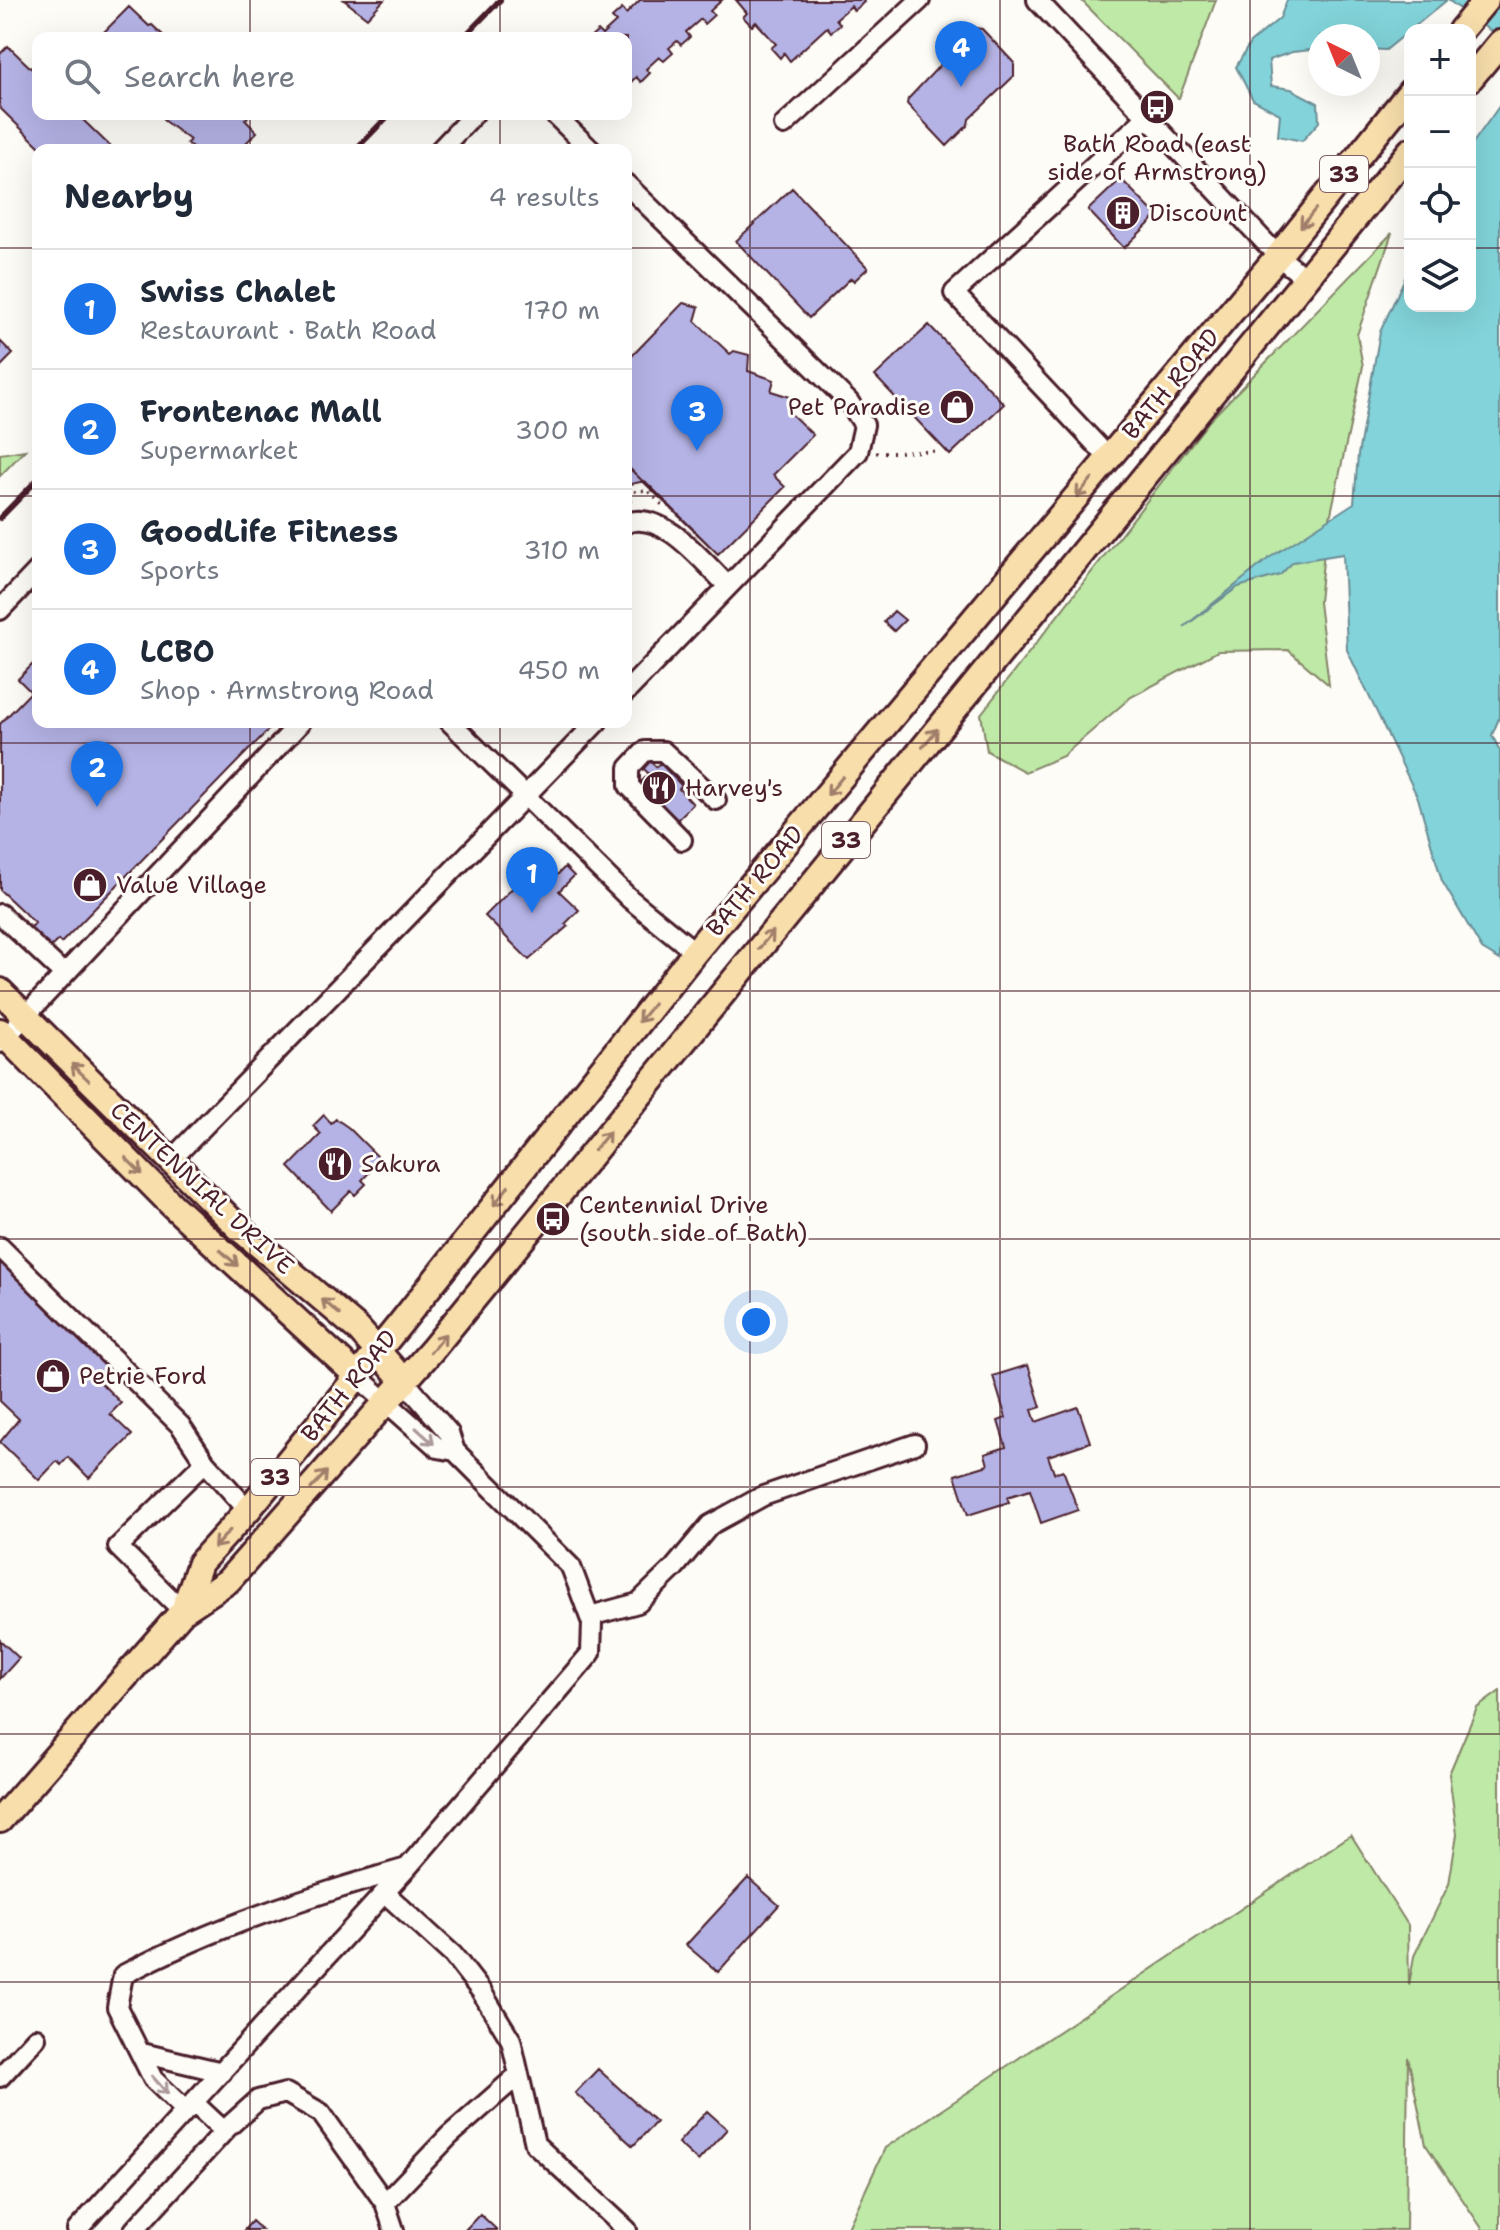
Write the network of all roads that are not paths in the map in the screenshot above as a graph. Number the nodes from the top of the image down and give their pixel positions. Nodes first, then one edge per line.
1 (920, 0) edge
2 (1037, 0) edge
3 (1486, 0) edge
4 (1466, 24) edge
5 (1500, 43) edge
6 (1476, 72) edge
7 (1407, 96) edge
8 (1147, 117) junction
9 (468, 120) edge
10 (560, 120) edge
11 (784, 125) dead end
12 (446, 144) edge
13 (585, 144) edge
14 (1404, 158) edge
15 (632, 190) edge
16 (1278, 256) junction
17 (1304, 277) junction
18 (1109, 458) junction
19 (632, 521) edge
20 (32, 576) edge
21 (727, 585) junction
22 (0, 610) edge
23 (632, 686) edge
24 (295, 728) edge
25 (456, 728) edge
26 (591, 728) edge
27 (526, 796) junction
28 (716, 800) dead end
29 (682, 840) dead end
30 (0, 914) edge
31 (695, 952) junction
32 (64, 974) junction
33 (0, 991) edge
34 (24, 1016) junction
35 (2, 1037) edge
36 (171, 1160) junction
37 (0, 1247) edge
38 (379, 1350) junction
39 (357, 1376) junction
40 (405, 1382) junction
41 (387, 1403) junction
42 (915, 1444) dead end
43 (455, 1451) junction
44 (205, 1462) junction
45 (248, 1510) junction
46 (183, 1611) junction
47 (590, 1616) junction
48 (0, 1820) edge
49 (407, 1868) junction
50 (385, 1893) junction
51 (36, 2038) dead end
52 (142, 2053) junction
53 (222, 2072) junction
54 (517, 2076) junction
55 (0, 2077) edge
56 (190, 2107) junction
57 (224, 2131) junction
58 (385, 2203) junction
59 (77, 2230) edge
60 (134, 2230) edge
61 (394, 2230) edge
62 (627, 2230) edge

1 - 11 street
2 - 8 street
3 - 4 main road
5 - 6 main road
7 -> 16 main road, BATH ROAD / 33
8 - 16 street
8 - 18 street
9 - 12 street
10 - 13 street
14 - 17 main road, BATH ROAD / 33
15 - 21 street
16 - 17 street
16 - 18 main road, BATH ROAD / 33
40 -> 17 main road, BATH ROAD / 33
18 -> 31 main road, BATH ROAD / 33
19 - 21 street
20 - 22 street
21 - 23 street
24 - 32 street
25 - 27 street
26 - 27 street
27 - 31 street
27 - 36 street
28 - 29 street
30 - 32 street
31 -> 38 main road, BATH ROAD / 33
32 - 34 street
33 - 34 main road, CENTENNIAL DRIVE
34 - 35 street
36 -> 34 main road, CENTENNIAL DRIVE
35 -> 39 main road, CENTENNIAL DRIVE
38 -> 36 main road, CENTENNIAL DRIVE
37 - 44 street
38 - 39 main road, BATH ROAD / 33
38 - 40 main road, CENTENNIAL DRIVE
39 - 41 street
39 - 45 main road, BATH ROAD / 33
40 - 41 main road, BATH ROAD / 33
40 - 43 street
41 -> 43 street
46 -> 41 main road, BATH ROAD / 33
42 - 47 street
43 - 47 street
44 - 45 street
44 - 46 street
45 -> 46 main road, BATH ROAD / 33
46 - 48 main road, BATH ROAD / 33
47 - 49 street
49 - 50 street
49 - 52 street
50 - 53 street
50 - 54 street
51 - 55 street
52 - 53 street
52 -> 56 street
53 - 56 street
54 - 58 street
54 - 62 street
56 - 57 street
56 - 59 street
57 - 58 street
57 - 60 street
58 - 61 street

